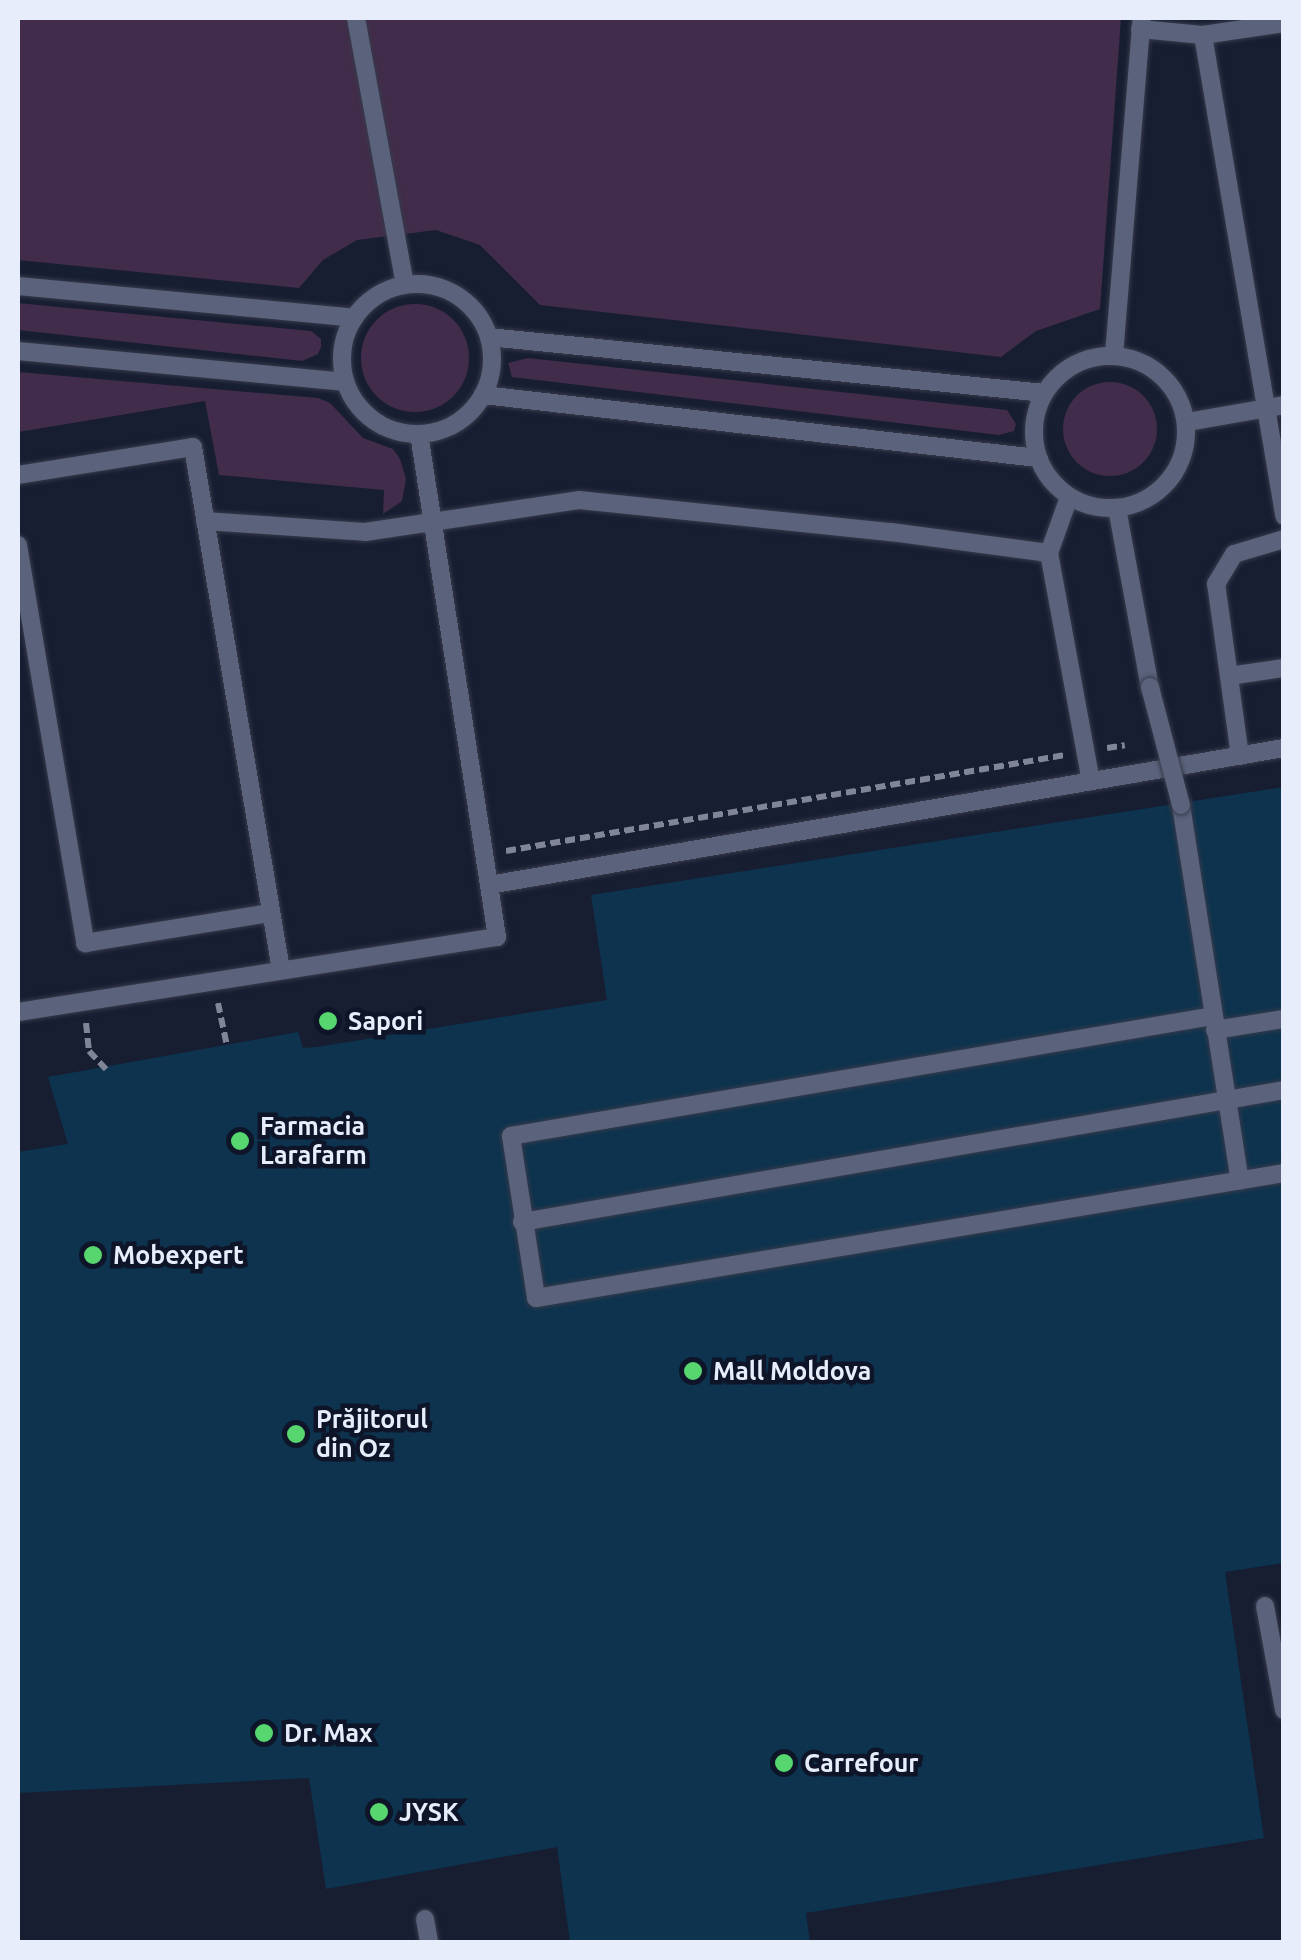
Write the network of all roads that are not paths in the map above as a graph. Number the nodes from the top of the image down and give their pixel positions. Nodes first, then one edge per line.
1 (356, 18) edge
2 (1141, 23) edge
3 (1284, 23) edge
4 (1203, 35) junction
5 (405, 284) junction
6 (18, 286) edge
7 (354, 318) junction
8 (489, 337) junction
9 (18, 350) edge
10 (1114, 355) junction
11 (344, 382) junction
12 (1044, 394) junction
13 (483, 395) junction
14 (1284, 406) edge
15 (1263, 409) junction
16 (1186, 422) junction
17 (419, 434) junction
18 (1038, 458) junction
19 (18, 475) edge
20 (1069, 496) junction
21 (1118, 508) junction
22 (1284, 516) edge
23 (205, 521) junction
24 (432, 522) junction
25 (1284, 539) edge
26 (18, 544) edge
27 (1049, 553) junction
28 (1284, 668) edge
29 (1229, 676) junction
30 (1284, 748) edge
31 (1240, 756) junction
32 (1091, 781) junction
33 (489, 885) junction
34 (271, 914) junction
35 (281, 970) junction
36 (18, 1012) edge
37 (1284, 1019) edge
38 (1214, 1023) junction
39 (1284, 1090) edge
40 (1225, 1101) junction
41 (1284, 1173) edge
42 (1240, 1180) junction
43 (522, 1222) junction
44 (1265, 1606) dead end
45 (1284, 1710) edge
46 (425, 1919) dead end
47 (429, 1942) edge

1 - 5 lane
2 - 4 lane
2 - 10 lane
3 - 4 lane
4 - 15 lane
5 - 7 lane
5 - 8 lane
6 - 7 lane
7 - 11 lane
8 - 12 lane
8 - 13 lane
9 - 11 lane
10 - 12 lane
10 - 16 lane
11 - 17 lane
12 - 18 lane
13 - 17 lane
13 - 18 lane
14 - 15 lane
15 - 16 lane
15 - 22 lane
16 - 21 lane
17 - 24 lane
18 - 20 lane
19 - 23 lane
20 - 21 lane
20 - 27 lane
21 - 38 lane, bridge
23 - 24 lane
23 - 34 lane
24 - 27 lane
24 - 33 lane
25 - 29 lane
26 - 34 lane
27 - 32 lane
28 - 29 lane
29 - 31 lane
30 - 31 lane
31 - 32 lane
32 - 33 lane
33 - 35 lane
34 - 35 lane
35 - 36 lane
37 - 38 lane
38 - 40 lane
38 - 43 lane
39 - 40 lane
40 - 42 lane
40 - 43 lane
41 - 42 lane
42 - 43 lane
44 - 45 lane
46 - 47 lane

